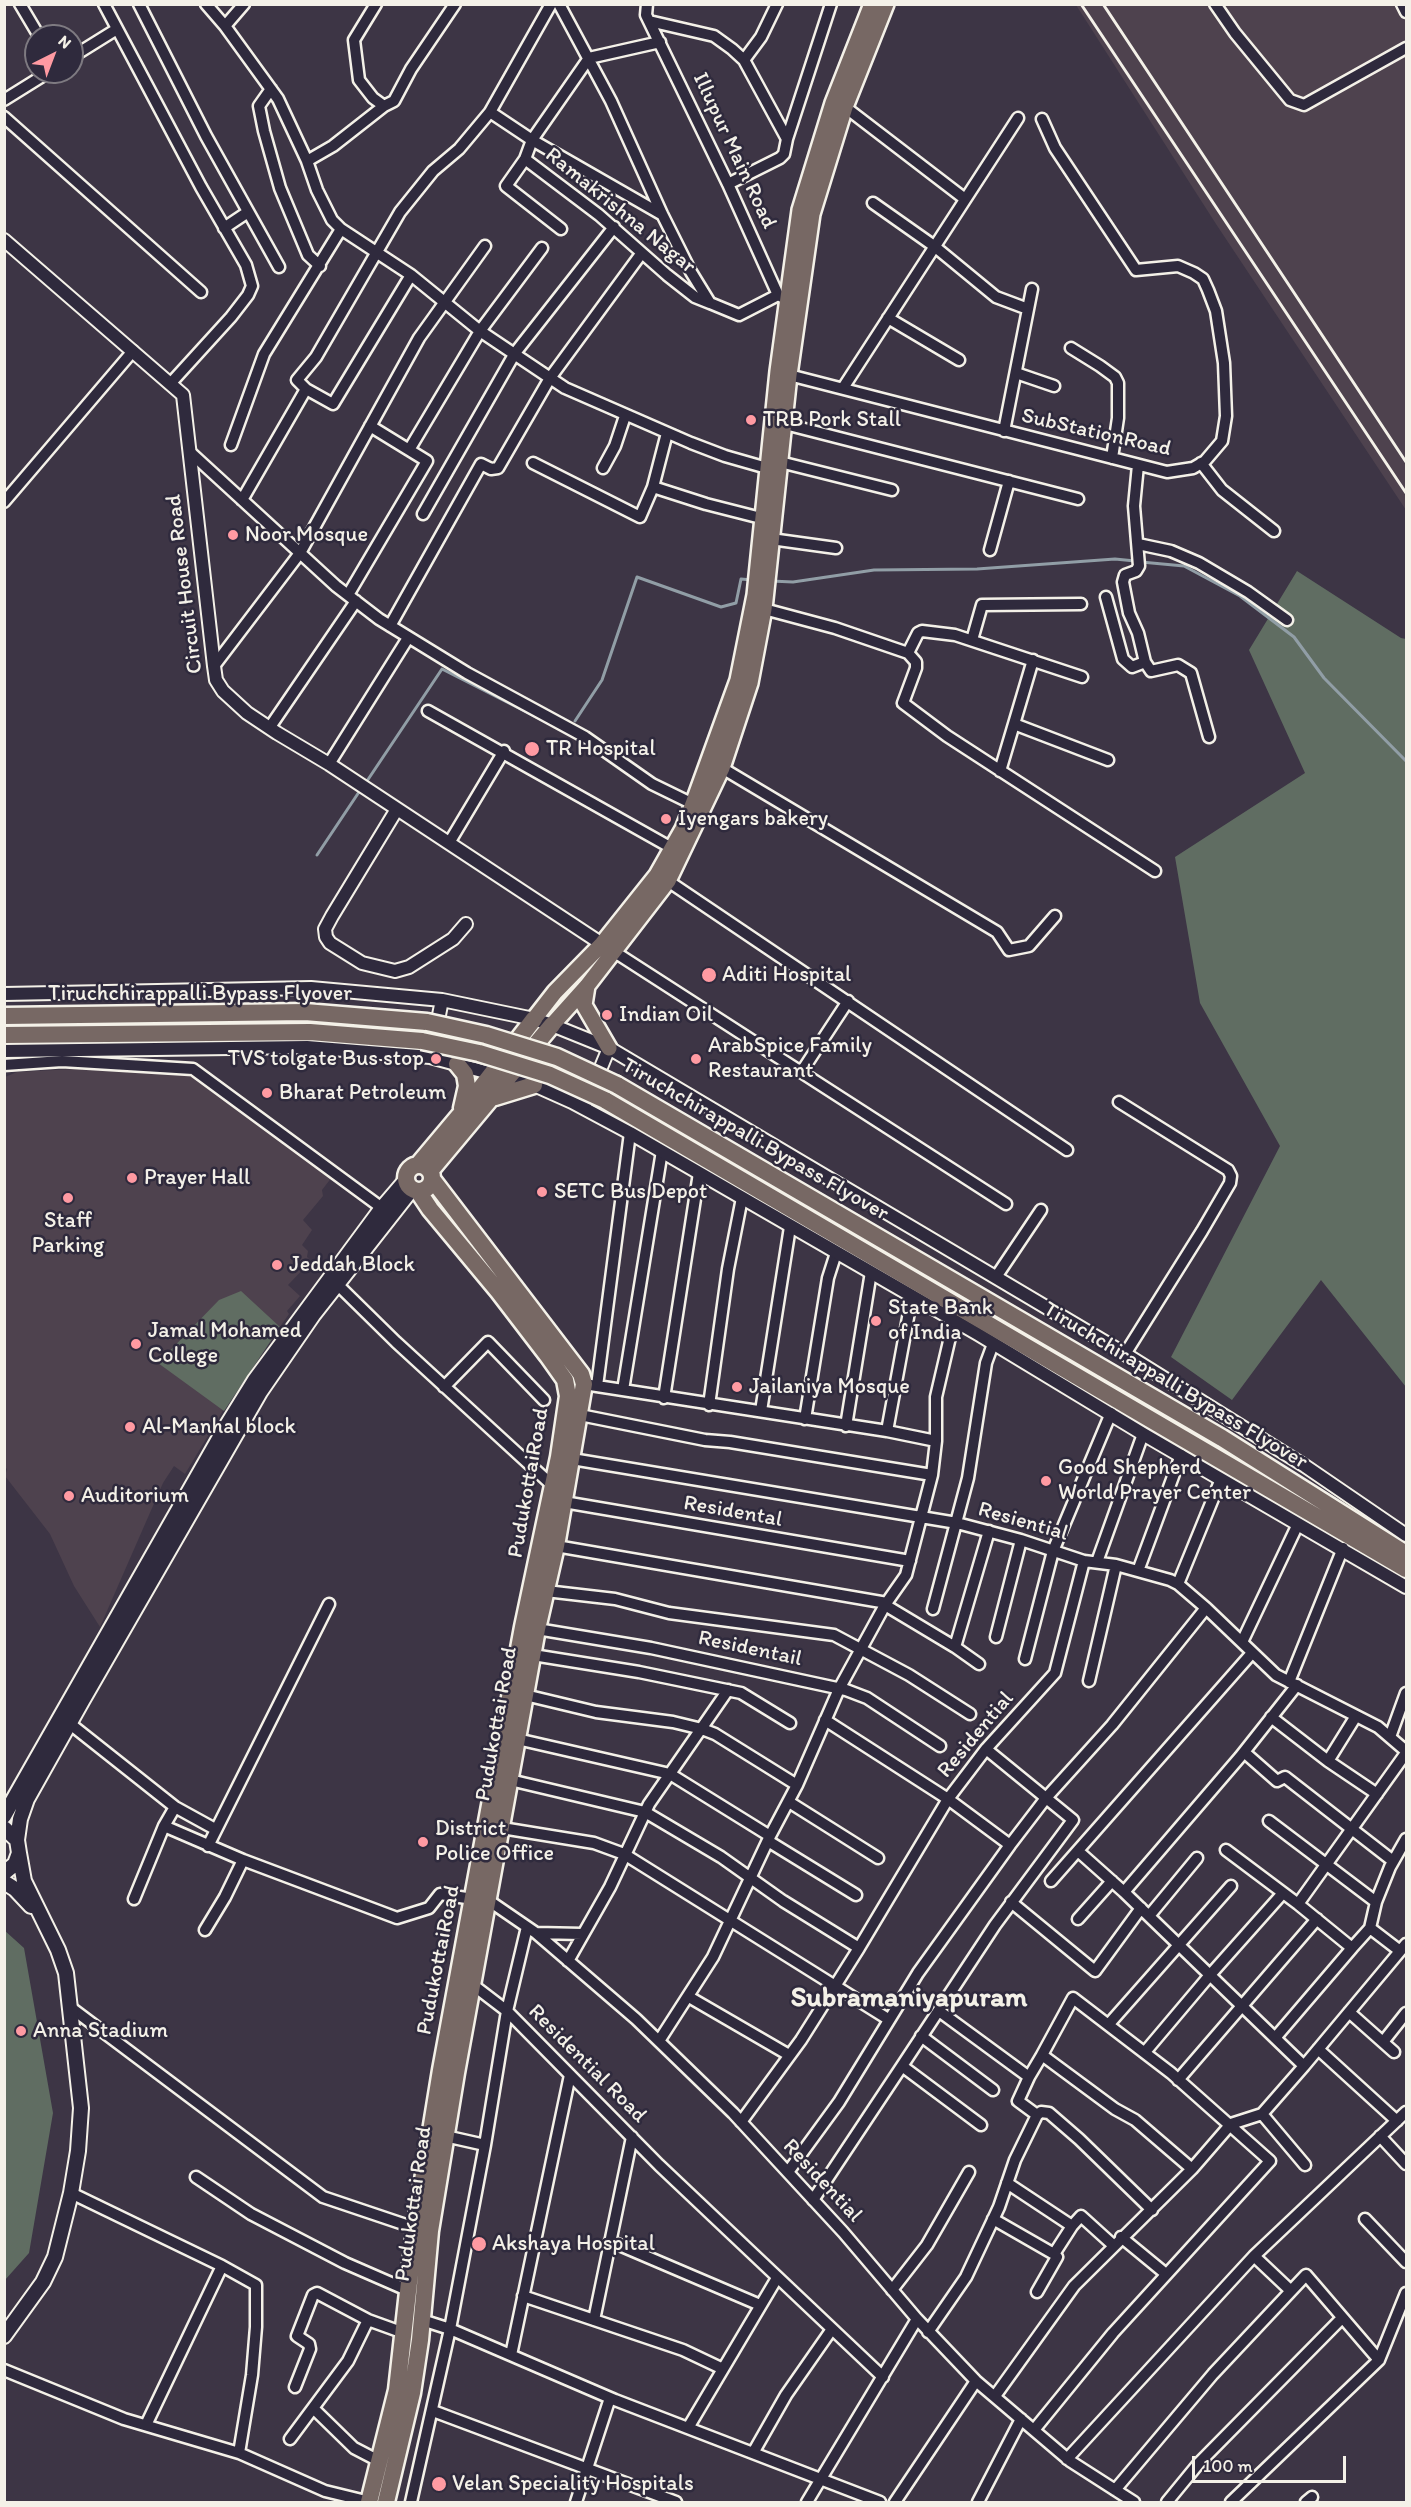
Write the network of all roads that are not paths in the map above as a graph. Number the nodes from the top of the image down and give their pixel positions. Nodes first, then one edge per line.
1 (20, 4) edge
2 (104, 4) edge
3 (139, 4) edge
4 (206, 4) edge
5 (244, 4) edge
6 (376, 4) edge
7 (455, 4) edge
8 (551, 4) edge
9 (559, 4) edge
10 (647, 4) edge
11 (777, 4) edge
12 (831, 4) edge
13 (872, 4) edge
14 (886, 4) edge
15 (1215, 4) edge
16 (1402, 4) edge
17 (1407, 12) edge
18 (649, 21) junction
19 (32, 24) edge
20 (225, 26) junction
21 (117, 29) junction
22 (660, 42) junction
23 (1407, 48) edge
24 (84, 50) edge
25 (589, 58) junction
26 (744, 60) junction
27 (30, 84) edge
28 (271, 89) junction
29 (4, 100) edge
30 (384, 106) junction
31 (845, 107) junction
32 (490, 112) junction
33 (4, 117) edge
34 (1018, 118) dead end
35 (1042, 119) dead end
36 (532, 140) junction
37 (787, 140) junction
38 (525, 159) junction
39 (307, 161) junction
40 (728, 184) junction
41 (965, 199) junction
42 (873, 203) dead end
43 (248, 212) junction
44 (662, 214) junction
45 (614, 227) junction
46 (224, 228) junction
47 (342, 229) junction
48 (561, 229) dead end
49 (4, 240) edge
50 (484, 246) dead end
51 (934, 246) junction
52 (542, 248) dead end
53 (377, 252) junction
54 (641, 254) junction
55 (320, 266) junction
56 (279, 267) dead end
57 (411, 275) junction
58 (1032, 289) dead end
59 (201, 292) dead end
60 (788, 300) junction
61 (446, 301) junction
62 (710, 303) junction
63 (1028, 309) junction
64 (888, 318) junction
65 (480, 331) junction
66 (1071, 348) dead end
67 (133, 351) junction
68 (515, 353) junction
69 (959, 360) dead end
70 (1016, 373) junction
71 (789, 375) junction
72 (550, 378) junction
73 (170, 384) junction
74 (1054, 386) dead end
75 (843, 388) junction
76 (306, 389) junction
77 (626, 416) junction
78 (785, 424) junction
79 (370, 426) junction
80 (1004, 431) junction
81 (667, 433) junction
82 (231, 445) dead end
83 (409, 450) junction
84 (190, 453) junction
85 (1112, 458) junction
86 (533, 463) dead end
87 (1201, 463) junction
88 (774, 465) junction
89 (1138, 465) junction
90 (603, 468) dead end
91 (1009, 481) junction
92 (653, 487) junction
93 (892, 490) dead end
94 (1078, 499) dead end
95 (242, 500) junction
96 (4, 502) edge
97 (423, 514) dead end
98 (761, 518) junction
99 (1274, 531) dead end
100 (765, 544) junction
101 (836, 548) dead end
102 (1138, 548) junction
103 (990, 550) dead end
104 (300, 553) junction
105 (1106, 597) dead end
106 (352, 598) junction
107 (759, 603) junction
108 (1081, 604) dead end
109 (1287, 620) dead end
110 (390, 626) junction
111 (408, 638) junction
112 (972, 640) junction
113 (908, 653) junction
114 (1033, 660) junction
115 (1145, 662) junction
116 (214, 666) junction
117 (1082, 676) dead end
118 (428, 711) dead end
119 (1014, 724) junction
120 (270, 728) junction
121 (1209, 737) dead end
122 (504, 751) junction
123 (1108, 760) dead end
124 (328, 764) junction
125 (722, 768) junction
126 (1000, 771) junction
127 (693, 804) junction
128 (397, 809) junction
129 (449, 843) junction
130 (677, 851) junction
131 (1155, 871) dead end
132 (668, 881) junction
133 (1055, 916) dead end
134 (466, 924) dead end
135 (608, 948) junction
136 (587, 986) junction
137 (4, 994) edge
138 (442, 1000) junction
139 (848, 1001) junction
140 (4, 1016) edge
141 (534, 1019) junction
142 (552, 1025) junction
143 (4, 1035) edge
144 (609, 1048) junction
145 (4, 1051) edge
146 (430, 1057) junction
147 (457, 1064) junction
148 (4, 1065) edge
149 (802, 1071) junction
150 (493, 1072) junction
151 (510, 1077) junction
152 (534, 1085) junction
153 (492, 1098) junction
154 (1119, 1102) dead end
155 (585, 1108) junction
156 (460, 1115) junction
157 (630, 1133) junction
158 (446, 1142) junction
159 (1067, 1150) dead end
160 (662, 1151) junction
161 (427, 1172) junction
162 (699, 1173) junction
163 (412, 1186) junction
164 (742, 1198) junction
165 (1006, 1204) dead end
166 (1041, 1210) dead end
167 (386, 1211) junction
168 (789, 1227) junction
169 (836, 1253) junction
170 (871, 1272) junction
171 (996, 1277) junction
172 (337, 1284) junction
173 (912, 1296) junction
174 (309, 1312) junction
175 (954, 1320) junction
176 (993, 1344) junction
177 (1125, 1354) junction
178 (591, 1385) junction
179 (444, 1387) junction
180 (623, 1390) junction
181 (664, 1398) junction
182 (544, 1400) dead end
183 (709, 1405) junction
184 (761, 1410) junction
185 (1111, 1413) junction
186 (580, 1415) junction
187 (805, 1419) junction
188 (846, 1426) junction
189 (887, 1431) junction
190 (1143, 1434) junction
191 (936, 1441) junction
192 (1181, 1455) junction
193 (572, 1459) junction
194 (932, 1475) junction
195 (1221, 1479) junction
196 (555, 1496) junction
197 (920, 1517) junction
198 (957, 1523) junction
199 (1298, 1524) junction
200 (988, 1531) junction
201 (1407, 1535) edge
202 (1021, 1540) junction
203 (556, 1546) junction
204 (1343, 1548) junction
205 (1053, 1551) junction
206 (1407, 1554) edge
207 (910, 1561) junction
208 (1084, 1561) junction
209 (1097, 1562) junction
210 (1116, 1565) junction
211 (1407, 1569) edge
212 (1138, 1571) junction
213 (1178, 1584) junction
214 (1407, 1587) edge
215 (546, 1591) junction
216 (329, 1604) dead end
217 (886, 1604) junction
218 (1206, 1608) junction
219 (933, 1609) dead end
220 (122, 1619) junction
221 (537, 1629) junction
222 (996, 1637) dead end
223 (1242, 1642) junction
224 (860, 1647) junction
225 (955, 1647) junction
226 (1252, 1653) junction
227 (533, 1655) junction
228 (1025, 1659) dead end
229 (979, 1664) dead end
230 (1089, 1681) dead end
231 (1293, 1683) junction
232 (839, 1689) junction
233 (728, 1690) junction
234 (1407, 1693) edge
235 (525, 1695) junction
236 (970, 1714) dead end
237 (1356, 1716) junction
238 (1271, 1717) junction
239 (825, 1720) junction
240 (790, 1723) dead end
241 (69, 1724) junction
242 (702, 1729) junction
243 (1390, 1737) junction
244 (517, 1739) junction
245 (940, 1746) dead end
246 (986, 1749) junction
247 (1244, 1752) junction
248 (1407, 1752) edge
249 (1328, 1761) junction
250 (670, 1774) junction
251 (510, 1780) junction
252 (797, 1785) junction
253 (1377, 1794) junction
254 (1046, 1798) junction
255 (948, 1799) junction
256 (789, 1802) junction
257 (175, 1807) junction
258 (645, 1812) junction
259 (4, 1816) edge
260 (1269, 1821) dead end
261 (164, 1826) junction
262 (4, 1828) edge
263 (502, 1828) junction
264 (215, 1829) junction
265 (1352, 1829) junction
266 (769, 1839) junction
267 (1407, 1839) edge
268 (1010, 1845) junction
269 (18, 1846) junction
270 (208, 1846) junction
271 (1226, 1850) dead end
272 (1078, 1851) junction
273 (624, 1854) junction
274 (878, 1858) dead end
275 (1197, 1858) dead end
276 (243, 1860) junction
277 (1393, 1861) junction
278 (1325, 1866) junction
279 (4, 1873) edge
280 (751, 1877) junction
281 (1051, 1881) dead end
282 (1112, 1881) junction
283 (4, 1882) edge
284 (1232, 1886) dead end
285 (1124, 1892) junction
286 (1283, 1893) junction
287 (856, 1895) dead end
288 (479, 1897) junction
289 (134, 1899) dead end
290 (1011, 1902) junction
291 (1376, 1902) junction
292 (1298, 1904) junction
293 (1145, 1912) junction
294 (39, 1914) junction
295 (1078, 1919) dead end
296 (1317, 1919) junction
297 (730, 1921) junction
298 (1370, 1928) junction
299 (205, 1930) dead end
300 (532, 1930) junction
301 (582, 1934) junction
302 (1179, 1944) junction
303 (1403, 1947) edge
304 (859, 1948) junction
305 (1352, 1948) junction
306 (568, 1960) junction
307 (1210, 1975) junction
308 (473, 1985) junction
309 (835, 1986) junction
310 (689, 1997) junction
311 (1242, 2006) junction
312 (70, 2007) junction
313 (507, 2011) junction
314 (939, 2011) junction
315 (1349, 2012) junction
316 (1407, 2013) edge
317 (888, 2019) junction
318 (1110, 2024) junction
319 (921, 2036) junction
320 (1275, 2038) junction
321 (659, 2041) junction
322 (1383, 2042) junction
323 (1318, 2049) junction
324 (1145, 2052) junction
325 (1394, 2052) dead end
326 (789, 2055) junction
327 (1042, 2055) junction
328 (902, 2066) junction
329 (1304, 2066) junction
330 (570, 2075) junction
331 (1029, 2077) junction
332 (1178, 2080) junction
333 (993, 2090) dead end
334 (1407, 2112) edge
335 (1262, 2114) junction
336 (1037, 2115) junction
337 (741, 2121) junction
338 (1397, 2121) junction
339 (1231, 2124) junction
340 (981, 2125) dead end
341 (445, 2136) junction
342 (1380, 2136) junction
343 (632, 2137) junction
344 (485, 2145) junction
345 (1407, 2164) edge
346 (1305, 2165) dead end
347 (1192, 2169) junction
348 (788, 2172) junction
349 (969, 2172) dead end
350 (196, 2177) dead end
351 (1007, 2183) junction
352 (71, 2193) junction
353 (813, 2200) junction
354 (1152, 2210) junction
355 (993, 2219) junction
356 (1365, 2219) dead end
357 (1072, 2226) junction
358 (422, 2230) junction
359 (1121, 2237) junction
360 (610, 2241) junction
361 (1113, 2245) junction
362 (1054, 2254) junction
363 (1254, 2256) junction
364 (1407, 2262) edge
365 (222, 2266) junction
366 (1166, 2274) junction
367 (777, 2278) junction
368 (407, 2290) junction
369 (892, 2290) junction
370 (1292, 2291) junction
371 (1037, 2292) dead end
372 (1407, 2293) edge
373 (524, 2296) junction
374 (760, 2305) junction
375 (1342, 2318) junction
376 (917, 2319) junction
377 (368, 2320) junction
378 (422, 2320) junction
379 (594, 2320) junction
380 (450, 2329) junction
381 (832, 2329) junction
382 (928, 2332) junction
383 (404, 2333) junction
384 (4, 2336) edge
385 (512, 2355) junction
386 (1379, 2360) junction
387 (721, 2368) junction
388 (4, 2370) edge
389 (883, 2377) junction
390 (976, 2381) junction
391 (295, 2387) dead end
392 (995, 2396) junction
393 (610, 2398) junction
394 (313, 2408) junction
395 (433, 2411) junction
396 (1021, 2419) junction
397 (146, 2425) junction
398 (688, 2428) junction
399 (1034, 2430) junction
400 (290, 2439) dead end
401 (239, 2453) junction
402 (753, 2453) junction
403 (1067, 2458) junction
404 (381, 2462) junction
405 (587, 2470) junction
406 (821, 2480) junction
407 (1115, 2490) junction
408 (375, 2502) edge
409 (411, 2502) edge
410 (576, 2502) edge
411 (676, 2502) edge
412 (807, 2502) edge
413 (880, 2502) edge
414 (895, 2502) edge
415 (978, 2502) edge
416 (1134, 2502) edge
417 (1167, 2502) edge
418 (1231, 2502) edge

1 - 19 street
2 - 21 street
3 - 43 street
4 - 20 street
5 - 20 street
6 - 30 street
7 - 30 street
8 - 32 street
9 - 25 street
10 - 18 street, Illupur Main Road
11 - 26 street
12 - 37 street
13 - 60 main road
14 - 31 main road
15 - 23 street
16 - 17 street
18 - 22 street, Illupur Main Road
18 - 26 street
20 - 28 street
21 - 24 street
21 - 46 street
22 - 25 street
22 - 40 street, Illupur Main Road
25 - 36 street, Ramakrishna Nagar
25 - 44 street, Ramakrishna Nagar
26 - 37 street
27 - 29 street
28 - 39 street
28 - 55 street
30 - 39 street
31 - 41 street
31 - 60 main road
32 - 36 street, Ramakrishna Nagar
32 - 53 street
33 - 59 street
34 - 41 street
35 - 87 street, SubStationRoad
36 - 38 street, Ramakrishna Nagar
36 - 44 street, Ramakrishna Nagar
37 - 40 street
38 - 45 street, Ramakrishna Nagar
38 - 48 street
39 - 47 street
40 - 60 street, Illupur Main Road
41 - 51 street
42 - 51 street
43 - 46 street
43 - 56 street
44 - 62 street, Ramakrishna Nagar
45 - 54 street, Ramakrishna Nagar
45 - 68 street
46 - 73 street
47 - 53 street
47 - 55 street
49 - 67 street, Circuit House Road
50 - 61 street
51 - 63 street
51 - 64 street
52 - 65 street
53 - 57 street
53 - 76 street
54 - 62 street, Ramakrishna Nagar
54 - 72 street
55 - 82 street
57 - 61 street
57 - 76 street
58 - 63 street
60 - 62 street, Ramakrishna Nagar
60 - 71 main road
60 - 88 main road
61 - 65 street
61 - 79 street
63 - 70 street
64 - 69 street
64 - 75 street
65 - 68 street
65 - 83 street
66 - 85 street
67 - 73 street, Circuit House Road
67 - 96 street
68 - 72 street
68 - 97 street
70 - 74 street
70 - 80 street
71 - 75 street, SubStationRoad
71 - 78 main road
72 - 77 street
72 - 110 street
73 - 84 street, Circuit House Road
75 - 80 street, SubStationRoad
76 - 95 street
77 - 81 street
77 - 90 street
78 - 88 main road
78 - 91 street
79 - 83 street
79 - 104 street
80 - 85 street, SubStationRoad
81 - 88 street
81 - 92 street
83 - 106 street
84 - 95 street
84 - 116 street, Circuit House Road
85 - 89 street, SubStationRoad
86 - 92 street
87 - 89 street, SubStationRoad
87 - 99 street
88 - 93 street
88 - 98 main road
88 - 100 main road
89 - 102 street
91 - 94 street
91 - 103 street
92 - 98 street
95 - 104 street
98 - 100 main road
100 - 101 street
100 - 107 main road
102 - 109 street
102 - 115 street
104 - 106 street
104 - 116 street
105 - 115 street
106 - 110 street
106 - 120 street
107 - 113 street
107 - 125 main road
107 - 127 main road
108 - 112 street
110 - 111 street
111 - 124 street
111 - 127 street
112 - 113 street
112 - 114 street
113 - 126 street
114 - 117 street
114 - 119 street
115 - 121 street
116 - 120 street, Circuit House Road
118 - 122 street
119 - 123 street
119 - 126 street
120 - 124 street, Circuit House Road
122 - 129 street
122 - 130 street
124 - 128 street, Circuit House Road
125 - 130 main road
125 - 133 street
126 - 131 street
127 - 130 main road
128 - 129 street, Circuit House Road
128 - 134 street
129 - 135 street, Circuit House Road
130 - 132 main road
130 - 135 main road
132 - 135 main road
132 - 139 street
135 - 136 main road
135 - 141 main road
135 - 149 street
136 - 142 main road
136 - 144 main road
137 - 138 street
138 - 141 street
138 - 146 street
139 - 149 street
139 - 159 street
140 - 206 highway, Tiruchchirappalli Bypass Flyover, bridge
141 - 142 street
141 - 150 highway
142 - 144 street
142 - 151 highway
143 - 211 highway, Tiruchchirappalli Bypass Flyover, bridge
144 - 155 street
144 - 171 street
145 - 146 street
146 - 147 street
147 - 150 street
147 - 156 highway
148 - 167 street
149 - 165 street
150 - 151 street
150 - 156 highway
151 - 152 street
151 - 153 highway
152 - 153 highway
152 - 155 street
153 - 158 highway
154 - 177 street
155 - 157 street
156 - 158 highway
157 - 160 street
157 - 178 street
158 - 161 highway
160 - 162 street
160 - 180 street
161 - 163 highway
161 - 163 highway
161 - 178 highway
162 - 164 street
162 - 181 street
163 - 167 main road
163 - 196 highway, PudukottaiRoad
164 - 168 street
164 - 183 street
166 - 171 street
167 - 172 main road
167 - 174 main road
168 - 169 street
168 - 184 street
169 - 170 street
169 - 187 street
170 - 173 street
170 - 188 street
171 - 177 street
172 - 174 main road
172 - 179 street
173 - 175 street
173 - 189 street
174 - 220 main road
175 - 176 street
175 - 191 street
176 - 185 street
176 - 198 street
177 - 201 street
178 - 180 street
178 - 186 highway, Pudukottai Road
179 - 182 street
179 - 196 street
180 - 181 street
181 - 183 street
183 - 184 street
184 - 187 street
185 - 190 street
185 - 205 street
186 - 193 highway, Pudukottai Road
186 - 194 street
187 - 188 street
188 - 189 street
189 - 191 street
190 - 192 street
190 - 209 street
191 - 194 street
192 - 195 street
192 - 212 street
193 - 196 highway, Pudukottai Road
193 - 197 street, Resiential
194 - 197 street
195 - 199 street
195 - 213 street
196 - 203 highway, Pudukottai Road
196 - 207 street, Residental
196 - 288 highway, PudukottaiRoad
197 - 198 street, Resiential
197 - 207 street
198 - 200 street, Resiential
198 - 219 street
199 - 204 street
199 - 223 street
200 - 202 street, Resiential
200 - 225 street
202 - 205 street, Resiential
202 - 222 street
203 - 215 highway, Pudukottai Road
203 - 217 street
204 - 214 street
204 - 231 street
205 - 208 street, Resiential
205 - 228 street
207 - 217 street
208 - 209 street, Resiential
208 - 246 street, Residential
209 - 210 street, Resiential
210 - 212 street, Resiential
210 - 230 street
212 - 213 street, Resiential
213 - 218 street, Resiential
215 - 221 highway, Pudukottai Road
215 - 224 street
216 - 264 street
217 - 224 street
217 - 225 street
218 - 223 street, Resiential
218 - 254 street
220 - 241 main road
220 - 259 main road
221 - 227 highway, Pudukottai Road
221 - 232 street, Residentail
223 - 226 street, Resiential
224 - 232 street
224 - 236 street
225 - 229 street
226 - 231 street, Resiential
226 - 272 street
227 - 233 street
227 - 235 highway, Pudukottai Road
231 - 237 street, Resiential
231 - 238 street
232 - 239 street
232 - 245 street, Residentail
233 - 240 street
233 - 242 street
234 - 243 street
235 - 242 street
235 - 244 highway, Pudukottai Road
237 - 243 street, Resiential
237 - 249 street
238 - 247 street
238 - 249 street
239 - 252 street
239 - 255 street
241 - 257 street
241 - 269 main road
242 - 250 street
242 - 252 street
243 - 248 street, Resiential
244 - 250 street
244 - 251 highway, Pudukottai Road
246 - 254 street
246 - 255 street, Residential
247 - 265 street
247 - 285 street
248 - 253 street
249 - 253 street
250 - 258 street
250 - 266 street
251 - 258 street
251 - 263 highway, Pudukottai Road
252 - 256 street
253 - 265 street
254 - 268 street
254 - 290 street
255 - 268 street
255 - 304 street, Residential
256 - 266 street
256 - 274 street
257 - 261 street
257 - 264 street
258 - 273 street
258 - 280 street
260 - 278 street
261 - 270 street
261 - 289 street
262 - 269 main road
263 - 273 street
263 - 288 highway, Pudukottai Road
264 - 270 street
265 - 277 street
265 - 278 street
266 - 280 street
266 - 287 street
267 - 277 street
268 - 317 street
269 - 279 main road
269 - 294 main road
270 - 276 street
271 - 286 street
272 - 281 street
272 - 282 street
273 - 297 street
273 - 301 street
275 - 293 street
276 - 288 street
276 - 299 street
277 - 291 street
278 - 291 street
278 - 292 street
280 - 297 street
280 - 304 street
282 - 285 street
282 - 295 street
283 - 294 main road
284 - 302 street
285 - 293 street
286 - 292 street
286 - 307 street
288 - 300 street, Residential
288 - 308 highway, Pudukottai Road
288 - 358 highway, PudukottaiRoad
290 - 293 street
290 - 314 street
291 - 298 street
292 - 296 street
293 - 302 street
294 - 312 main road
296 - 305 street
296 - 311 street
297 - 309 street
297 - 310 street
298 - 303 street
298 - 305 street
300 - 301 street
300 - 306 street, Residential
300 - 313 street
301 - 306 street
302 - 307 street
302 - 318 street
303 - 315 street
304 - 309 street, Residential
305 - 320 street
306 - 321 street, Residential
307 - 311 street
307 - 324 street
308 - 313 street
308 - 341 highway, Pudukottai Road
309 - 317 street
309 - 326 street, Residential
310 - 321 street
310 - 326 street
311 - 320 street
311 - 332 street
312 - 352 main road
312 - 358 street
313 - 330 street, Residential Road
313 - 344 street, Residential Road
314 - 319 street
314 - 331 street
315 - 322 street
315 - 323 street
316 - 322 street
317 - 348 street
318 - 324 street
318 - 327 street
319 - 328 street
319 - 333 street
320 - 329 street
321 - 337 street, Residential
322 - 325 street
323 - 329 street
323 - 338 street
324 - 332 street
326 - 337 street, Residential
327 - 331 street
327 - 347 street
328 - 340 street
328 - 353 street
329 - 335 street
330 - 343 street, Residential Road
330 - 373 street
331 - 336 street
332 - 339 street
334 - 338 street
335 - 339 street
335 - 346 street
336 - 351 street
336 - 354 street
337 - 348 street, Residential
338 - 342 street
339 - 347 street
339 - 366 street
341 - 344 street
341 - 358 highway, Pudukottai Road
342 - 345 street
342 - 363 street
343 - 360 street
343 - 367 street, Residential Road
344 - 380 street, Residential Road
347 - 354 street
348 - 353 street, Residential
349 - 369 street
350 - 368 street
351 - 355 street
351 - 357 street
352 - 365 street
352 - 384 main road
353 - 369 street, Residential
354 - 359 street
355 - 362 street
355 - 382 street
356 - 364 street
357 - 361 street
357 - 362 street
358 - 368 highway, PudukottaiRoad
358 - 378 highway, Pudukottai Road
359 - 361 street
359 - 366 street
360 - 374 street
360 - 379 street
361 - 392 street
362 - 371 street
363 - 370 street
363 - 403 street
365 - 397 street
365 - 401 street
366 - 399 street
367 - 374 street
367 - 381 street, Residential Road
368 - 383 highway, PudukottaiRoad
369 - 376 street, Residential
370 - 375 street
370 - 407 street
372 - 386 street
373 - 379 street
373 - 385 street
374 - 387 street
375 - 386 street
375 - 417 street
376 - 382 street, Residential
376 - 389 street
377 - 383 street
377 - 391 street
377 - 394 street
378 - 380 street
378 - 408 highway, Pudukottai Road
379 - 387 street
380 - 385 street
380 - 395 street, Residential Road
381 - 389 street, Residential Road
381 - 402 street
382 - 390 street, Residential
383 - 404 highway, PudukottaiRoad
385 - 393 street
386 - 418 street
387 - 398 street
388 - 397 street
389 - 406 street
390 - 392 street, Residential
390 - 414 street
392 - 396 street, Residential
393 - 398 street
393 - 405 street
394 - 400 street
394 - 404 street
395 - 405 street
395 - 409 street, Residential Road
396 - 399 street, Residential
396 - 415 street
397 - 401 street
398 - 402 street
399 - 403 street, Residential
401 - 408 street
402 - 406 street
403 - 407 street, Residential
404 - 408 highway, PudukottaiRoad
405 - 410 street
405 - 411 street
406 - 412 street
406 - 413 street
407 - 416 street, Residential

